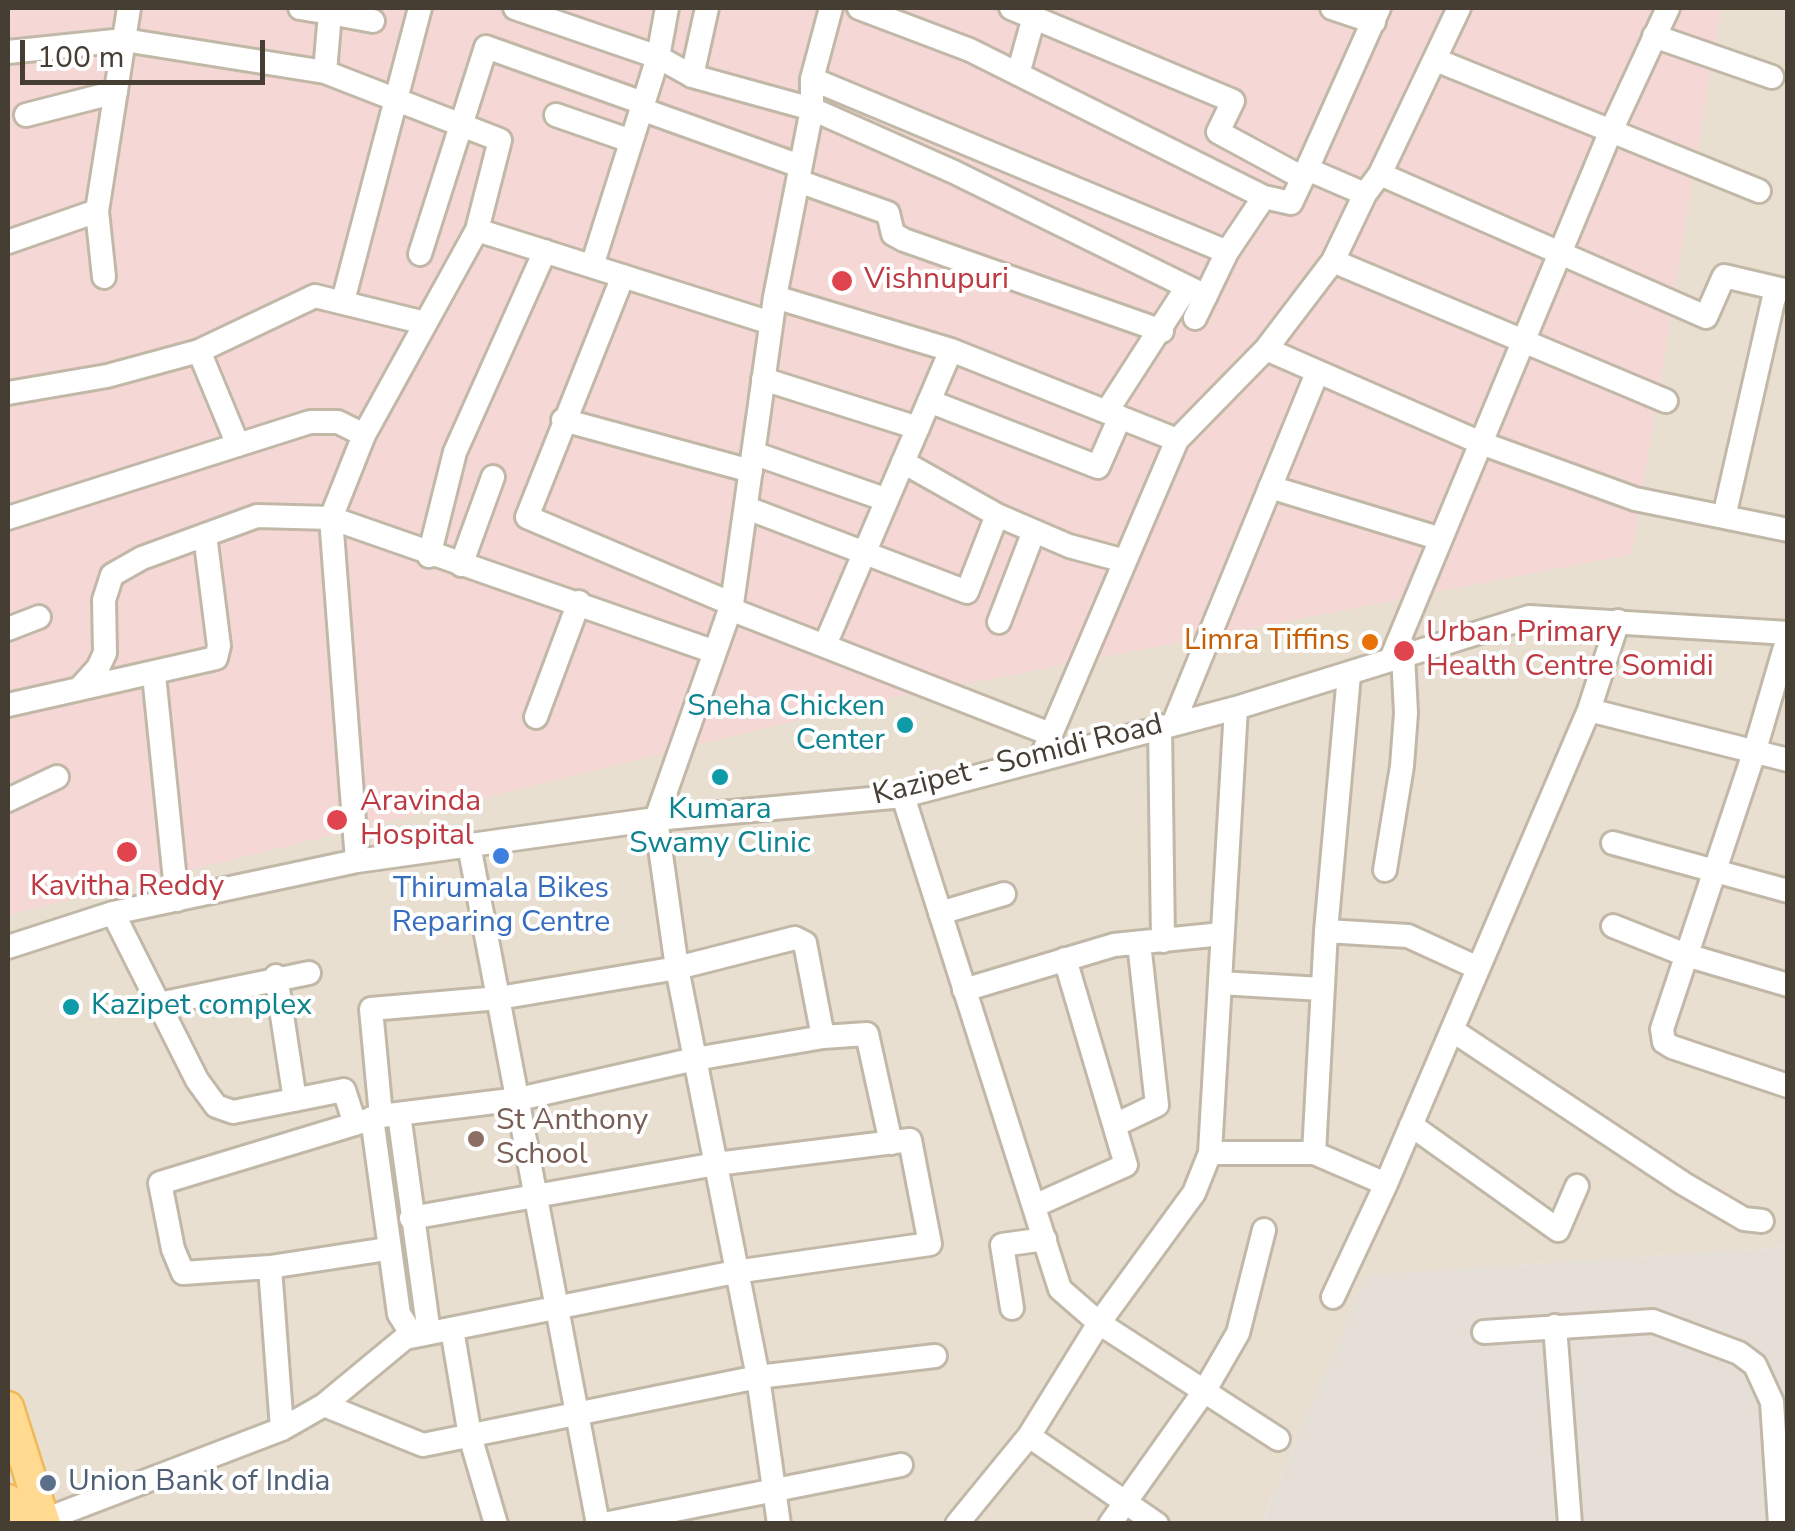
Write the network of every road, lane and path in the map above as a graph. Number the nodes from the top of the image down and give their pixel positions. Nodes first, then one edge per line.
1 (129, 8) edge
2 (300, 8) edge
3 (420, 8) edge
4 (515, 8) edge
5 (667, 8) edge
6 (707, 8) edge
7 (831, 8) edge
8 (860, 8) edge
9 (1011, 8) edge
10 (1332, 8) edge
11 (1459, 8) edge
12 (1668, 8) edge
13 (330, 13) junction
14 (1376, 15) edge
15 (1034, 17) junction
16 (373, 22) dead end
17 (1654, 36) junction
18 (124, 40) junction
19 (8, 52) edge
20 (658, 57) junction
21 (1436, 60) junction
22 (324, 72) junction
23 (1018, 74) junction
24 (692, 76) junction
25 (1772, 77) dead end
26 (812, 79) junction
27 (116, 92) junction
28 (396, 100) junction
29 (642, 106) junction
30 (812, 109) junction
31 (26, 115) dead end
32 (556, 115) dead end
33 (461, 128) junction
34 (1610, 133) junction
35 (628, 140) junction
36 (799, 174) junction
37 (1305, 174) junction
38 (1380, 174) junction
39 (1759, 192) dead end
40 (1365, 194) junction
41 (1264, 197) junction
42 (97, 211) junction
43 (477, 230) junction
44 (8, 242) edge
45 (545, 251) junction
46 (1561, 251) junction
47 (1227, 252) junction
48 (420, 254) dead end
49 (1333, 261) junction
50 (592, 266) junction
51 (623, 276) junction
52 (104, 277) dead end
53 (1782, 290) edge
54 (1196, 291) junction
55 (775, 297) junction
56 (342, 300) junction
57 (1195, 318) dead end
58 (425, 323) junction
59 (771, 323) junction
60 (1162, 331) junction
61 (1525, 342) junction
62 (1266, 349) junction
63 (951, 350) junction
64 (199, 351) junction
65 (1317, 373) junction
66 (762, 379) junction
67 (8, 393) edge
68 (929, 401) junction
69 (1666, 401) dead end
70 (1113, 414) junction
71 (563, 420) junction
72 (918, 428) junction
73 (364, 435) junction
74 (1177, 440) junction
75 (1481, 443) junction
76 (238, 445) junction
77 (752, 462) junction
78 (903, 462) junction
79 (493, 478) dead end
80 (1270, 486) junction
81 (887, 500) junction
82 (747, 508) junction
83 (997, 515) junction
84 (8, 518) edge
85 (330, 518) junction
86 (1724, 518) junction
87 (1034, 530) junction
88 (1788, 530) edge
89 (206, 535) junction
90 (1441, 539) junction
91 (864, 553) junction
92 (429, 556) junction
93 (1125, 561) junction
94 (460, 565) junction
95 (579, 602) junction
96 (731, 606) junction
97 (38, 617) dead end
98 (1618, 621) junction
99 (999, 622) dead end
100 (8, 629) edge
101 (1788, 635) edge
102 (825, 645) junction
103 (712, 651) junction
104 (1397, 657) junction
105 (154, 674) junction
106 (1349, 675) junction
107 (78, 689) junction
108 (8, 705) edge
109 (1236, 708) junction
110 (1589, 710) junction
111 (536, 717) dead end
112 (1167, 724) junction
113 (1050, 734) junction
114 (1754, 753) junction
115 (1040, 760) junction
116 (1788, 760) edge
117 (57, 777) dead end
118 (903, 796) junction
119 (8, 800) edge
120 (656, 819) junction
121 (1612, 843) dead end
122 (469, 845) junction
123 (357, 861) junction
124 (1385, 870) dead end
125 (1713, 873) junction
126 (1788, 890) edge
127 (1004, 894) dead end
128 (177, 900) junction
129 (113, 913) junction
130 (940, 913) junction
131 (1613, 926) dead end
132 (1326, 931) junction
133 (1222, 934) junction
134 (1151, 942) junction
135 (8, 947) edge
136 (1686, 955) junction
137 (1066, 959) junction
138 (677, 968) junction
139 (1478, 968) junction
140 (309, 973) dead end
141 (276, 976) junction
142 (1220, 983) junction
143 (1788, 985) edge
144 (964, 990) junction
145 (1322, 990) junction
146 (499, 998) junction
147 (158, 1004) junction
148 (1452, 1030) junction
149 (822, 1037) junction
150 (695, 1059) junction
151 (1788, 1086) edge
152 (520, 1099) junction
153 (295, 1100) junction
154 (377, 1118) junction
155 (1115, 1125) junction
156 (1411, 1125) junction
157 (891, 1143) junction
158 (1210, 1153) junction
159 (1314, 1153) junction
160 (716, 1164) junction
161 (1386, 1184) junction
162 (1578, 1186) dead end
163 (539, 1199) junction
164 (1034, 1206) junction
165 (412, 1218) junction
166 (1762, 1221) dead end
167 (1264, 1230) dead end
168 (1045, 1239) junction
169 (387, 1249) junction
170 (270, 1267) junction
171 (734, 1272) junction
172 (1333, 1297) dead end
173 (1012, 1308) dead end
174 (557, 1310) junction
175 (1098, 1323) junction
176 (1556, 1326) junction
177 (1484, 1332) dead end
178 (431, 1333) junction
179 (935, 1356) dead end
180 (758, 1376) junction
181 (1206, 1390) junction
182 (324, 1406) junction
183 (8, 1407) edge
184 (577, 1416) junction
185 (282, 1429) junction
186 (470, 1436) junction
187 (1029, 1436) junction
188 (1278, 1440) dead end
189 (901, 1465) dead end
190 (774, 1488) junction
191 (8, 1500) edge
192 (1127, 1503) junction
193 (35, 1522) edge
194 (496, 1524) edge
195 (601, 1524) edge
196 (779, 1524) edge
197 (957, 1524) edge
198 (1110, 1524) edge
199 (1157, 1524) edge
200 (1570, 1524) edge
201 (1780, 1524) edge

1 - 18 street
2 - 13 street
3 - 28 street
4 - 20 street
5 - 20 street
6 - 24 street
7 - 26 street
8 - 23 street
9 - 15 street
10 - 14 street
11 - 21 street
12 - 17 street
13 - 16 street
13 - 22 street
14 - 37 street
15 - 23 street
15 - 37 street
17 - 25 street
17 - 34 street
18 - 19 street
18 - 22 street
18 - 27 street
20 - 24 street
20 - 29 street
21 - 34 street
21 - 38 street
22 - 28 street
23 - 41 street
24 - 30 street
26 - 30 street
26 - 47 street
27 - 31 street
27 - 42 street
28 - 33 street
28 - 56 street
29 - 33 street
29 - 35 street
29 - 36 street
30 - 36 street
30 - 54 street
32 - 35 street
33 - 43 street
33 - 48 street
34 - 39 street
34 - 46 street
35 - 50 street
36 - 55 street
36 - 60 street
37 - 40 street
37 - 41 street
38 - 40 street
38 - 46 street
40 - 49 street
41 - 47 street
42 - 44 street
42 - 52 street
43 - 45 street
43 - 58 street
45 - 50 street
45 - 92 street
46 - 53 street
46 - 61 street
47 - 54 street
49 - 61 street
49 - 62 street
50 - 51 street
51 - 59 street
51 - 71 street
53 - 86 street
54 - 57 street
54 - 60 street
55 - 59 street
55 - 63 street
56 - 58 street
56 - 64 street
58 - 73 street
59 - 66 street
60 - 70 street
61 - 69 street
61 - 75 street
62 - 65 street
62 - 74 street
63 - 68 street
63 - 70 street
64 - 67 street
64 - 76 street
65 - 75 street
65 - 80 street
66 - 72 street
66 - 77 street
68 - 70 street
68 - 72 street
70 - 74 street
71 - 77 street
71 - 96 street
72 - 78 street
73 - 76 street
73 - 85 street
74 - 93 street
75 - 86 street
75 - 90 street
76 - 84 street
77 - 81 street
77 - 82 street
78 - 81 street
78 - 83 street
79 - 94 street
80 - 90 street
80 - 112 street
81 - 91 street
82 - 91 street
82 - 96 street
83 - 87 street
83 - 91 street
85 - 89 street
85 - 92 street
85 - 123 street
86 - 88 street
87 - 93 street
87 - 99 street
89 - 105 street
89 - 107 street
90 - 104 street
91 - 102 street
92 - 94 street
93 - 113 street
94 - 95 street
95 - 103 street
95 - 111 street
96 - 102 street
96 - 103 street
97 - 100 street
98 - 101 street, Kazipet - Somidi Road
98 - 104 street, Kazipet - Somidi Road
98 - 110 street
101 - 114 street
102 - 113 street
103 - 120 street
104 - 106 street, Kazipet - Somidi Road
104 - 124 street
105 - 107 street
105 - 128 street
106 - 109 street, Kazipet - Somidi Road
106 - 132 street
107 - 108 street
109 - 112 street, Kazipet - Somidi Road
109 - 133 street
110 - 114 street
110 - 139 street
112 - 115 street, Kazipet - Somidi Road
112 - 134 street
113 - 115 street
114 - 116 street
114 - 125 street
115 - 118 street, Kazipet - Somidi Road
117 - 119 street
118 - 120 street, Kazipet - Somidi Road
118 - 130 street
120 - 122 street, Kazipet - Somidi Road
120 - 138 street
121 - 125 street
122 - 123 street, Kazipet - Somidi Road
122 - 146 street
123 - 128 street, Kazipet - Somidi Road
125 - 126 street
125 - 136 street
127 - 130 street
128 - 129 street, Kazipet - Somidi Road
129 - 135 street, Kazipet - Somidi Road
129 - 147 street
130 - 144 street
131 - 136 street
132 - 139 street
132 - 145 street
133 - 134 street
133 - 142 street
134 - 137 street
134 - 155 street
136 - 143 street
136 - 151 street
137 - 144 street
137 - 155 street
138 - 146 street
138 - 149 street
138 - 150 street
139 - 148 street
140 - 141 street
141 - 147 street
141 - 153 street
142 - 145 street
142 - 158 street
144 - 164 street
145 - 159 street
146 - 152 street
146 - 154 street
147 - 153 street
148 - 156 street
148 - 166 street
149 - 150 street
149 - 157 street
150 - 152 street
150 - 160 street
152 - 154 street
152 - 163 street
153 - 154 street
154 - 165 street
154 - 169 street
154 - 170 street
155 - 164 street
156 - 161 street
156 - 162 street
157 - 160 street
157 - 171 street
158 - 159 street
158 - 175 street
159 - 161 street
160 - 163 street
160 - 171 street
161 - 172 street
163 - 165 street
163 - 174 street
164 - 168 street
165 - 178 street
167 - 181 street
168 - 173 street
168 - 175 street
169 - 170 street
169 - 178 street
170 - 185 street
171 - 174 street
171 - 180 street
174 - 178 street
174 - 184 street
175 - 181 street
175 - 187 street
176 - 177 street
176 - 200 street
176 - 201 street
178 - 182 street
178 - 186 street
179 - 180 street
180 - 184 street
180 - 190 street
181 - 188 street
181 - 192 street
182 - 185 street
182 - 186 street
183 - 193 main road
184 - 186 street
184 - 195 street
185 - 193 street
186 - 194 street
187 - 192 street
187 - 197 street
189 - 190 street
190 - 195 street
190 - 196 street
191 - 193 main road
192 - 198 street
192 - 199 street

